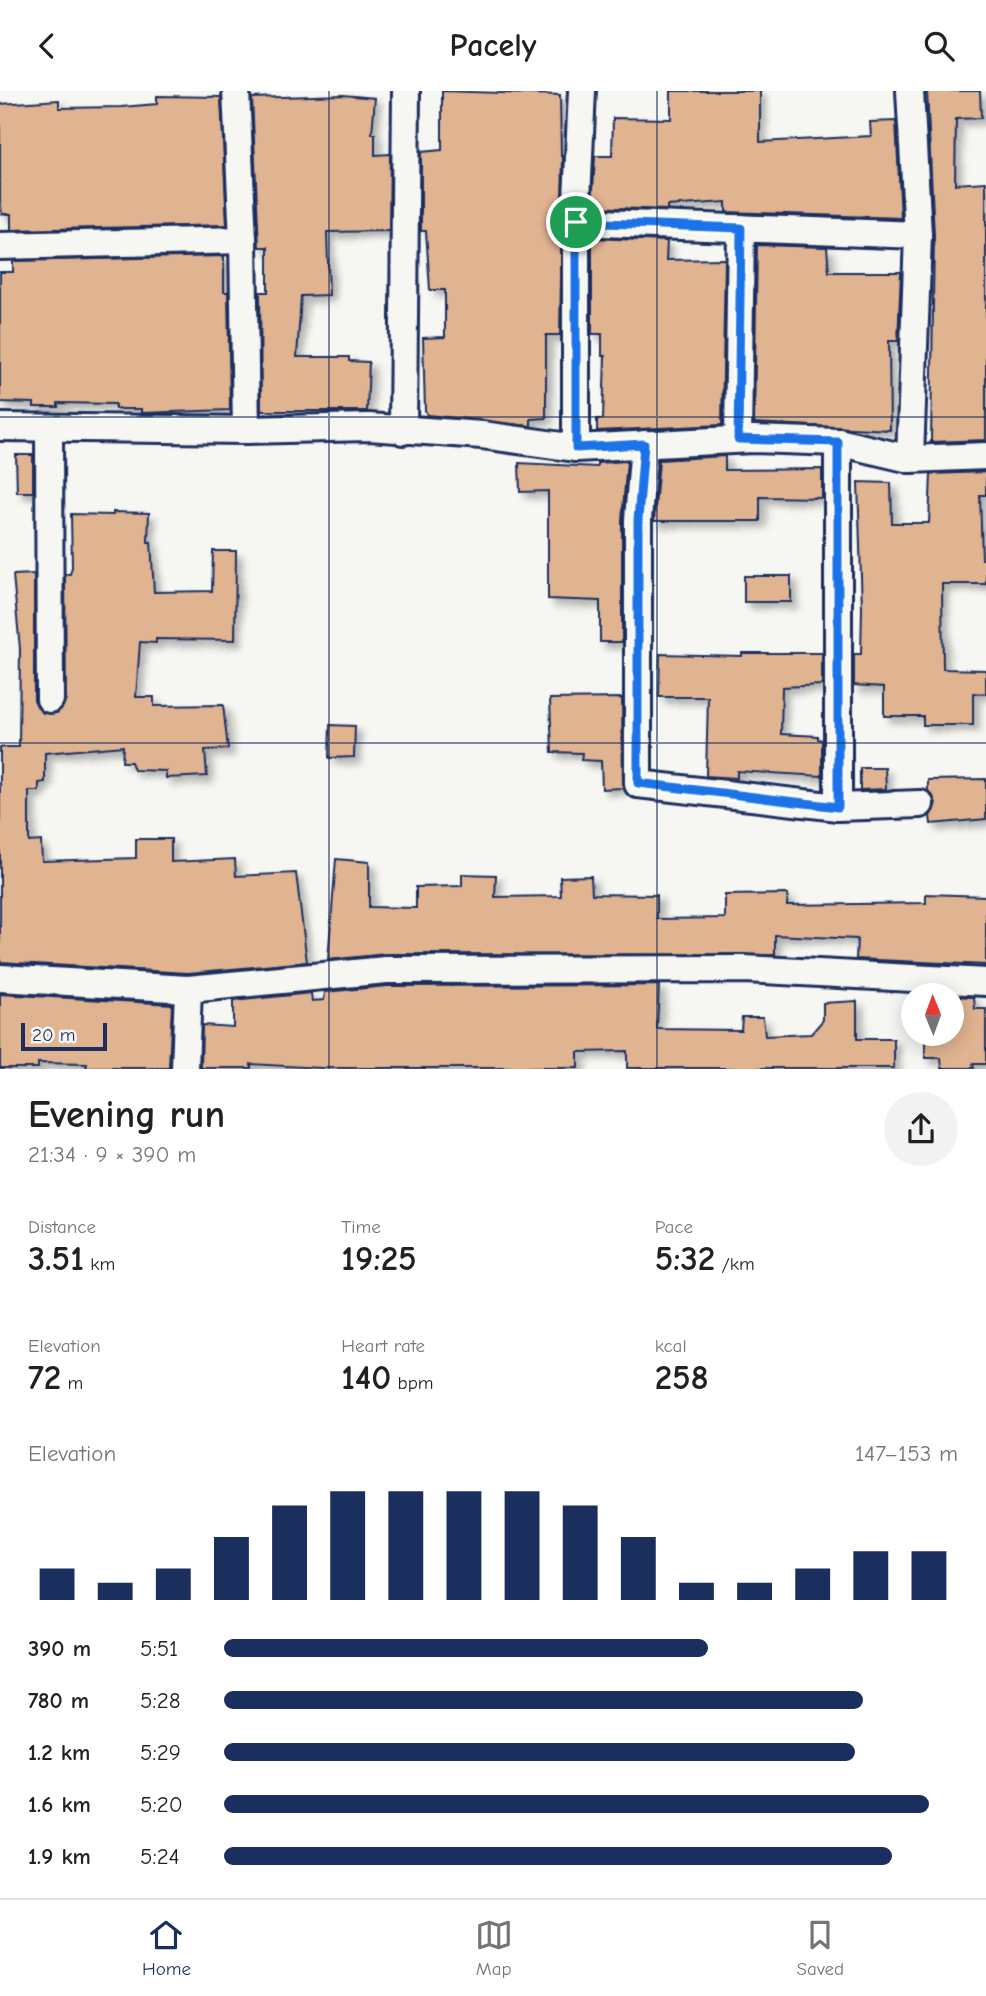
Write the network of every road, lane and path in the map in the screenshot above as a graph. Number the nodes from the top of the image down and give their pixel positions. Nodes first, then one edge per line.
1 (236, 91) edge
2 (406, 91) edge
3 (582, 91) edge
4 (910, 91) edge
5 (576, 222) junction
6 (741, 228) junction
7 (918, 235) junction
8 (243, 240) junction
9 (0, 246) edge
10 (0, 427) edge
11 (49, 428) junction
12 (246, 430) junction
13 (403, 431) junction
14 (738, 439) junction
15 (838, 442) junction
16 (644, 444) junction
17 (576, 448) junction
18 (986, 456) edge
19 (910, 459) junction
20 (50, 699) dead end
21 (920, 804) dead end
22 (838, 807) junction
23 (0, 978) edge
24 (986, 982) edge
25 (188, 989) junction
26 (186, 1069) edge

1 - 8 street
2 - 13 street
3 - 5 street
4 - 7 street
5 - 6 street
5 - 17 street
6 - 7 street
6 - 14 street
7 - 19 street
8 - 9 street
8 - 12 street
10 - 11 street
11 - 12 street
11 - 20 street
12 - 13 street
13 - 17 street
14 - 15 street
14 - 16 street
15 - 19 street
15 - 22 street
16 - 17 street
16 - 22 street
18 - 19 street
21 - 22 street
23 - 25 street
24 - 25 street
25 - 26 street

